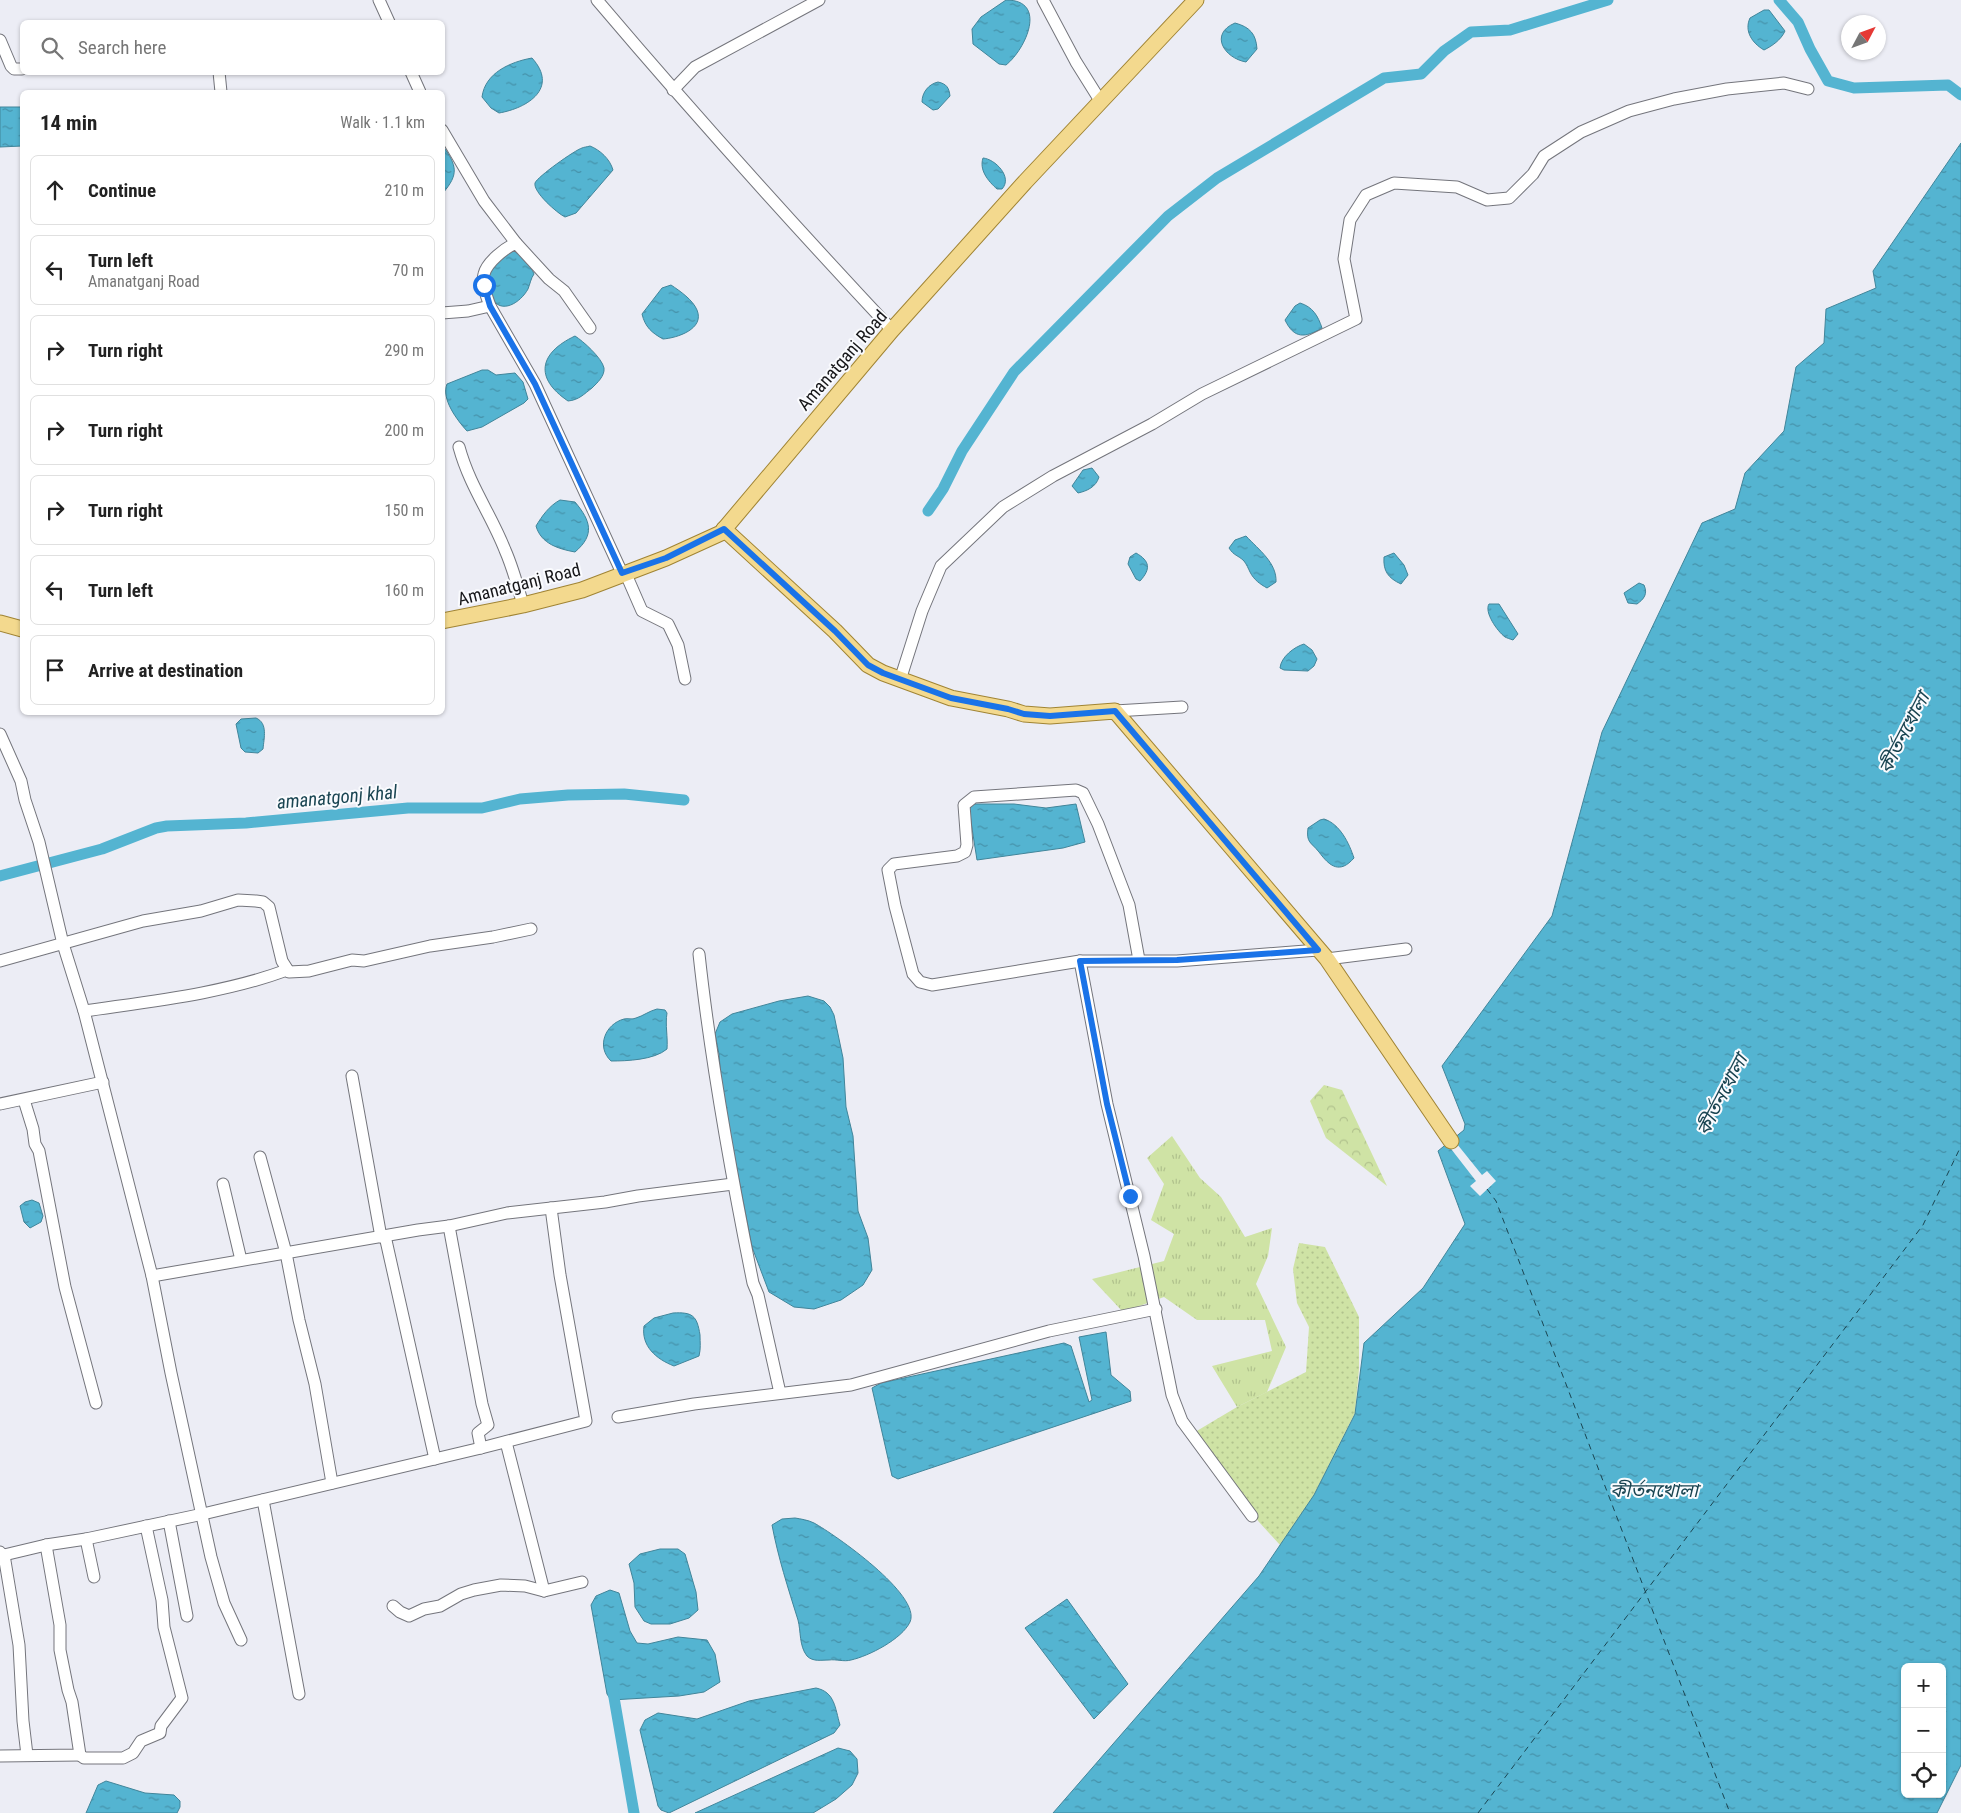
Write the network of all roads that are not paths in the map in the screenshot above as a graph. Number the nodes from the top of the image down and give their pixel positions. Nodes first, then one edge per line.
1 (379, 0) edge
2 (597, 0) edge
3 (819, 0) edge
4 (1043, 0) edge
5 (1196, 0) edge
6 (388, 20) edge
7 (0, 40) edge
8 (20, 69) edge
9 (219, 75) edge
10 (412, 75) edge
11 (1808, 89) dead end
12 (221, 90) edge
13 (419, 90) edge
14 (673, 90) junction
15 (1101, 102) junction
16 (445, 135) edge
17 (516, 243) junction
18 (490, 306) junction
19 (445, 313) edge
20 (590, 328) dead end
21 (892, 330) junction
22 (459, 447) dead end
23 (724, 529) junction
24 (624, 573) junction
25 (524, 605) junction
26 (445, 620) edge
27 (0, 623) edge
28 (20, 628) edge
29 (685, 679) dead end
30 (900, 680) junction
31 (1182, 707) dead end
32 (1115, 711) junction
33 (0, 734) edge
34 (531, 928) dead end
35 (64, 944) junction
36 (1406, 949) dead end
37 (699, 954) dead end
38 (1323, 954) junction
39 (1139, 960) junction
40 (0, 961) edge
41 (1080, 961) junction
42 (286, 970) junction
43 (84, 1011) junction
44 (352, 1076) dead end
45 (102, 1082) junction
46 (24, 1100) junction
47 (0, 1104) edge
48 (1451, 1142) dead end
49 (260, 1157) dead end
50 (223, 1184) dead end
51 (733, 1184) junction
52 (551, 1208) junction
53 (448, 1226) junction
54 (383, 1236) junction
55 (286, 1253) junction
56 (241, 1260) junction
57 (152, 1276) junction
58 (1156, 1310) junction
59 (780, 1393) junction
60 (96, 1403) dead end
61 (618, 1417) dead end
62 (506, 1442) junction
63 (482, 1448) junction
64 (435, 1459) junction
65 (332, 1483) junction
66 (263, 1500) junction
67 (203, 1514) junction
68 (1252, 1516) dead end
69 (169, 1521) junction
70 (146, 1526) junction
71 (86, 1539) junction
72 (46, 1545) junction
73 (1, 1555) edge
74 (94, 1577) dead end
75 (582, 1582) dead end
76 (544, 1591) junction
77 (393, 1606) dead end
78 (187, 1616) dead end
79 (241, 1640) dead end
80 (300, 1694) dead end
81 (27, 1755) junction
82 (80, 1755) junction
83 (0, 1756) edge

1 - 6 street
2 - 14 street
3 - 14 street
4 - 15 street
5 - 15 main road, Amanatganj Road
7 - 8 street
9 - 12 street
10 - 13 street
11 - 30 street
14 - 21 street
15 - 21 main road, Amanatganj Road
16 - 17 street
17 - 18 street
17 - 20 street
18 - 19 street
18 - 24 street
21 - 23 main road, Amanatganj Road
22 - 25 street
23 - 24 main road, Amanatganj Road
23 - 30 main road
24 - 25 main road, Amanatganj Road
24 - 29 street
25 - 26 main road, Amanatganj Road
27 - 28 main road
30 - 32 main road
31 - 32 street
32 - 38 main road
33 - 35 street
34 - 42 street
35 - 40 street
35 - 42 street
35 - 43 street
36 - 38 street
37 - 51 street
38 - 39 street
38 - 48 main road
39 - 41 street
39 - 41 street
41 - 58 street
42 - 43 street
43 - 45 street
44 - 54 street
45 - 46 street
45 - 57 street
46 - 47 street
46 - 60 street
49 - 55 street
50 - 56 street
51 - 52 street
51 - 59 street
52 - 53 street
52 - 62 street
53 - 54 street
53 - 63 street
54 - 55 street
54 - 64 street
55 - 56 street
55 - 65 street
56 - 57 street
57 - 67 street
58 - 59 street
58 - 68 street
59 - 61 street
62 - 63 street
62 - 76 street
63 - 64 street
64 - 65 street
65 - 66 street
66 - 67 street
66 - 80 street
67 - 69 street
67 - 79 street
69 - 70 street
69 - 78 street
70 - 71 street
70 - 82 street
71 - 72 street
71 - 74 street
72 - 73 street
72 - 82 street
73 - 81 street
75 - 76 street
76 - 77 street
81 - 82 street
81 - 83 street

